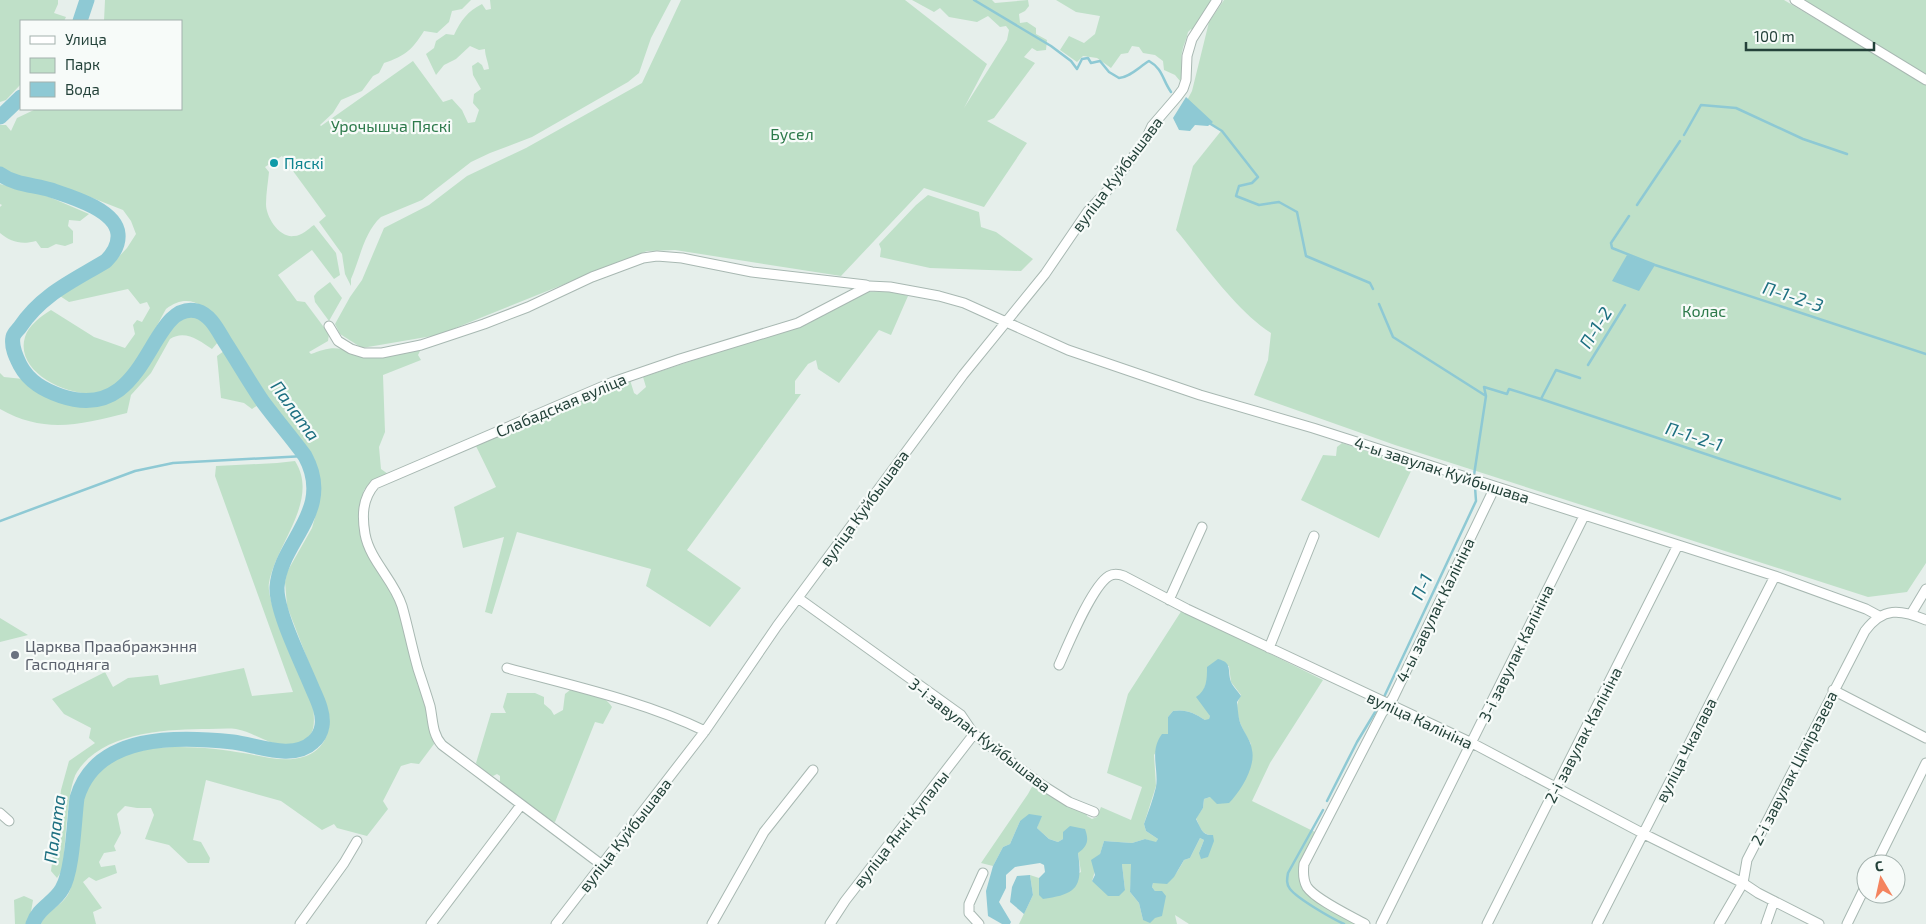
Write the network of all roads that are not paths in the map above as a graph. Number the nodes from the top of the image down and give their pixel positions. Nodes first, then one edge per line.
1 (1217, 0) edge
2 (1795, 0) edge
3 (1926, 80) edge
4 (869, 286) junction
5 (1005, 323) junction
6 (329, 326) dead end
7 (1495, 487) junction
8 (1584, 516) junction
9 (1202, 527) dead end
10 (1314, 536) dead end
11 (1678, 545) junction
12 (1775, 576) junction
13 (1926, 589) edge
14 (798, 598) junction
15 (1169, 600) junction
16 (1911, 614) junction
17 (1879, 616) junction
18 (1926, 620) edge
19 (1269, 648) junction
20 (1059, 665) dead end
21 (507, 668) dead end
22 (1833, 690) junction
23 (1388, 705) junction
24 (705, 731) junction
25 (974, 734) junction
26 (1926, 738) edge
27 (1472, 743) junction
28 (1926, 763) edge
29 (813, 770) dead end
30 (1556, 788) junction
31 (522, 805) junction
32 (1094, 812) dead end
33 (0, 813) edge
34 (9, 821) dead end
35 (1644, 834) junction
36 (356, 841) dead end
37 (1881, 854) edge
38 (602, 865) junction
39 (982, 873) dead end
40 (1744, 883) junction
41 (1774, 901) junction
42 (1857, 904) edge
43 (300, 924) edge
44 (431, 924) edge
45 (556, 924) edge
46 (712, 924) edge
47 (830, 924) edge
48 (979, 924) edge
49 (1365, 924) edge
50 (1381, 924) edge
51 (1487, 924) edge
52 (1597, 924) edge
53 (1719, 924) edge
54 (1766, 924) edge
55 (1819, 924) edge
56 (1847, 924) edge

1 - 5 street, вуліца Куйбышава
2 - 3 street
4 - 5 street
4 - 6 street
4 - 31 street, Слабадская вуліца
5 - 7 street, 4-ы завулак Куйбышава
5 - 14 street, вуліца Куйбышава
7 - 8 street, 4-ы завулак Куйбышава
7 - 23 street, 4-ы завулак Калініна
8 - 11 street, 4-ы завулак Куйбышава
8 - 27 street, 3-і завулак Калініна
9 - 15 street
10 - 19 street
11 - 12 street, 4-ы завулак Куйбышава
11 - 30 street, 2-і завулак Калініна
12 - 17 street, 4-ы завулак Куйбышава
12 - 35 street, вуліца Чкалава
13 - 16 street
14 - 24 street, вуліца Куйбышава
14 - 25 street, 3-і завулак Куйбышава
15 - 19 street, вуліца Калініна
15 - 20 street, вуліца Калініна
16 - 17 street
16 - 18 street
17 - 22 street, 2-і завулак Ціміразева
19 - 23 street, вуліца Калініна
21 - 24 street
22 - 26 street
22 - 40 street, 2-і завулак Ціміразева
23 - 27 street, вуліца Калініна
23 - 49 street, 4-ы завулак Калініна
24 - 38 street, вуліца Куйбышава
25 - 32 street, 3-і завулак Куйбышава
25 - 47 street, вуліца Янкі Купалы
27 - 30 street, вуліца Калініна
27 - 50 street, 3-і завулак Калініна
28 - 37 street
29 - 46 street
30 - 35 street, вуліца Калініна
30 - 51 street, 2-і завулак Калініна
31 - 38 street
31 - 44 street
33 - 34 street
35 - 40 street, вуліца Калініна
35 - 52 street, вуліца Чкалава
36 - 43 street
38 - 45 street, вуліца Куйбышава
39 - 48 street
40 - 41 street, вуліца Калініна
40 - 53 street, 2-і завулак Ціміразева
41 - 54 street
41 - 55 street, вуліца Калініна
42 - 56 street

